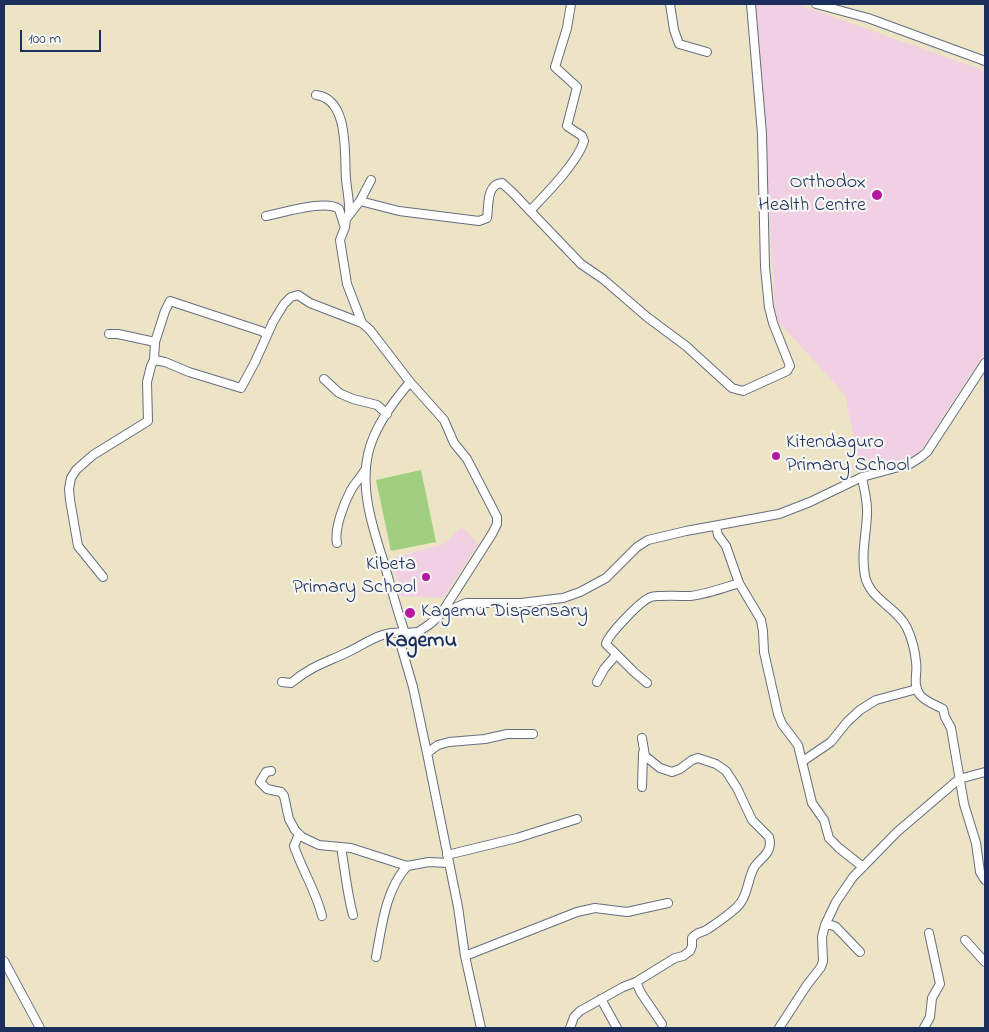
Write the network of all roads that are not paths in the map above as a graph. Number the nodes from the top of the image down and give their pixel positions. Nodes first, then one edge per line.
1 (572, 4) edge
2 (670, 4) edge
3 (751, 4) edge
4 (816, 4) edge
5 (707, 52) dead end
6 (985, 61) edge
7 (316, 94) dead end
8 (371, 180) dead end
9 (360, 201) junction
10 (530, 211) junction
11 (349, 214) junction
12 (266, 216) dead end
13 (345, 227) junction
14 (362, 323) junction
15 (110, 334) dead end
16 (267, 334) junction
17 (155, 342) junction
18 (154, 360) junction
19 (985, 363) edge
20 (324, 379) dead end
21 (410, 382) junction
22 (387, 414) junction
23 (366, 469) junction
24 (862, 477) junction
25 (716, 526) junction
26 (337, 543) dead end
27 (102, 577) dead end
28 (739, 583) junction
29 (441, 614) junction
30 (405, 633) junction
31 (616, 655) junction
32 (282, 682) dead end
33 (597, 682) dead end
34 (647, 683) dead end
35 (917, 689) junction
36 (533, 734) dead end
37 (642, 738) dead end
38 (643, 751) junction
39 (428, 753) junction
40 (803, 761) junction
41 (271, 771) dead end
42 (985, 772) edge
43 (959, 779) junction
44 (642, 787) dead end
45 (576, 819) dead end
46 (299, 834) junction
47 (341, 847) junction
48 (447, 859) junction
49 (407, 866) junction
50 (863, 867) junction
51 (985, 880) edge
52 (668, 903) dead end
53 (353, 915) dead end
54 (322, 916) dead end
55 (825, 925) junction
56 (929, 933) dead end
57 (965, 940) dead end
58 (860, 952) dead end
59 (465, 956) junction
60 (376, 957) dead end
61 (4, 961) edge
62 (985, 962) edge
63 (636, 982) junction
64 (601, 999) junction
65 (662, 1024) dead end
66 (40, 1028) edge
67 (481, 1028) edge
68 (570, 1028) edge
69 (617, 1028) edge
70 (779, 1028) edge
71 (924, 1028) edge

1 - 10 street
2 - 5 street
3 - 10 street
4 - 6 street
7 - 11 street
8 - 9 street
9 - 10 street
9 - 11 street
11 - 13 street
12 - 13 street
13 - 14 street
14 - 16 street
14 - 21 street
15 - 17 street
16 - 17 street
16 - 18 street
17 - 18 street
18 - 27 street
19 - 24 street
20 - 22 street
21 - 22 street
21 - 29 street
22 - 23 street
23 - 26 street
23 - 30 street
24 - 25 street
24 - 35 street
25 - 28 street
25 - 29 street
28 - 31 street
28 - 40 street
29 - 30 street
30 - 32 street
30 - 39 street
31 - 33 street
31 - 34 street
35 - 40 street
35 - 43 street
36 - 39 street
37 - 38 street
38 - 44 street
38 - 63 street
39 - 48 street
40 - 50 street
41 - 46 street
42 - 43 street
43 - 50 street
43 - 51 street
45 - 48 street
46 - 47 street
46 - 54 street
47 - 49 street
47 - 53 street
48 - 49 street
48 - 59 street
49 - 60 street
50 - 55 street
52 - 59 street
55 - 58 street
55 - 70 street
56 - 71 street
57 - 62 street
59 - 67 street
61 - 66 street
63 - 64 street
63 - 65 street
64 - 68 street
64 - 69 street

